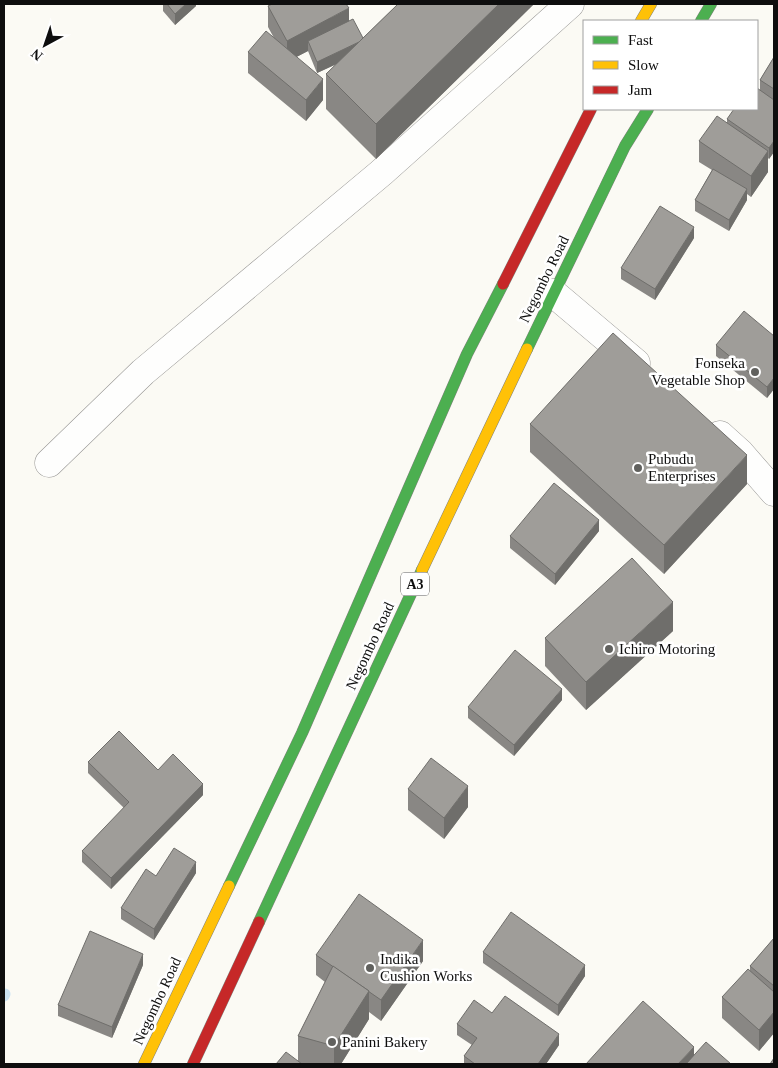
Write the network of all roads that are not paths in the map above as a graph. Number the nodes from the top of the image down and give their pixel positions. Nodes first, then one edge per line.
1 (570, 4) edge
2 (651, 4) edge
3 (711, 4) edge
4 (642, 20) edge
5 (702, 20) edge
6 (591, 110) edge
7 (647, 110) edge
8 (553, 293) junction
9 (654, 378) edge
10 (703, 418) edge
11 (48, 463) dead end
12 (774, 492) edge
13 (144, 1064) edge
14 (193, 1064) edge

1 - 11 street
2 - 4 highway
3 - 5 highway
6 - 13 highway, Negombo Road
7 - 8 highway, Negombo Road / A3
8 - 9 street
8 - 14 highway, Negombo Road / A3
10 - 12 street

